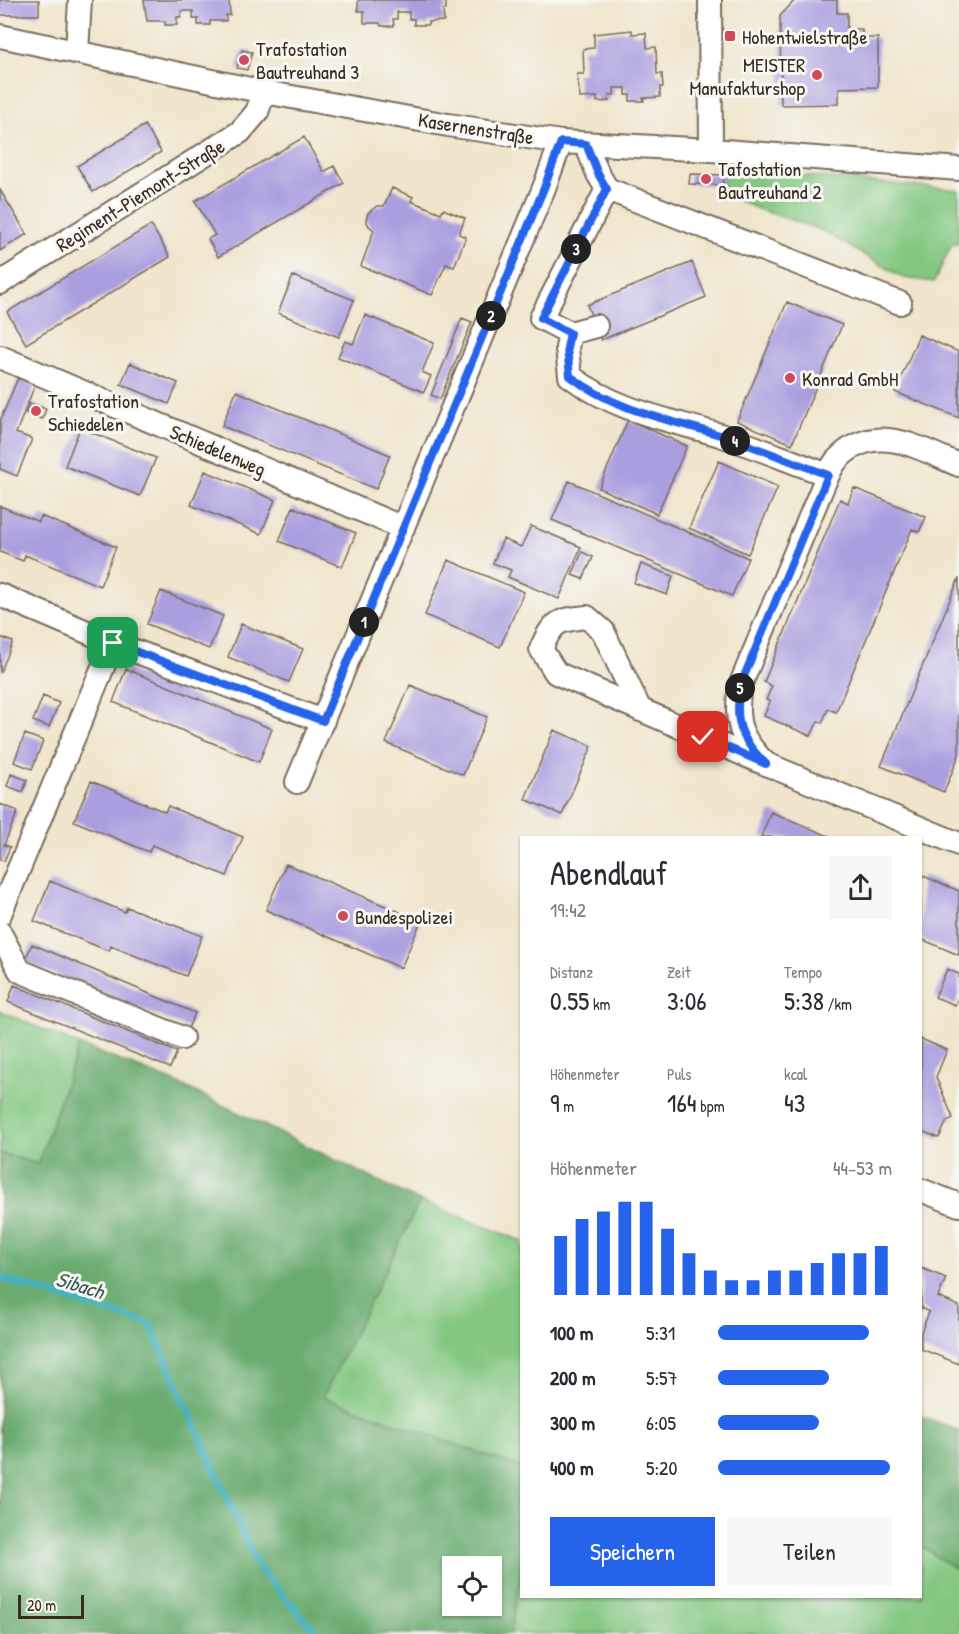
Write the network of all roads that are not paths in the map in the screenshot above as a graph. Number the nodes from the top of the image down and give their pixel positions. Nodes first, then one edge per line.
1 (80, 0) edge
2 (710, 0) edge
3 (0, 36) edge
4 (77, 51) junction
5 (264, 92) junction
6 (561, 142) junction
7 (586, 144) junction
8 (711, 150) junction
9 (959, 169) edge
10 (607, 189) junction
11 (0, 283) edge
12 (900, 303) dead end
13 (596, 326) dead end
14 (570, 333) junction
15 (0, 357) edge
16 (959, 465) edge
17 (828, 475) junction
18 (403, 528) junction
19 (0, 595) edge
20 (113, 643) junction
21 (640, 710) junction
22 (323, 721) junction
23 (766, 764) junction
24 (297, 782) dead end
25 (959, 844) edge
26 (0, 914) edge
27 (0, 933) edge
28 (182, 1038) dead end
29 (922, 1190) edge
30 (959, 1205) edge

1 - 4 street
2 - 8 street
3 - 4 street, Kasernenstraße
4 - 5 street, Kasernenstraße
5 - 6 street, Kasernenstraße
5 - 11 street, Regiment-Piemont-Straße
6 - 7 street, Kasernenstraße
6 - 18 street
7 - 8 street, Kasernenstraße
7 - 10 street
8 - 9 street, Kasernenstraße
10 - 12 street
10 - 14 street
13 - 14 street
14 - 17 street
15 - 18 street, Schiedelenweg
16 - 17 street
17 - 23 street
18 - 22 street
19 - 20 street
20 - 22 street
20 - 26 street
21 - 21 street
21 - 23 street
22 - 24 street
23 - 25 street
27 - 28 street
29 - 30 street

